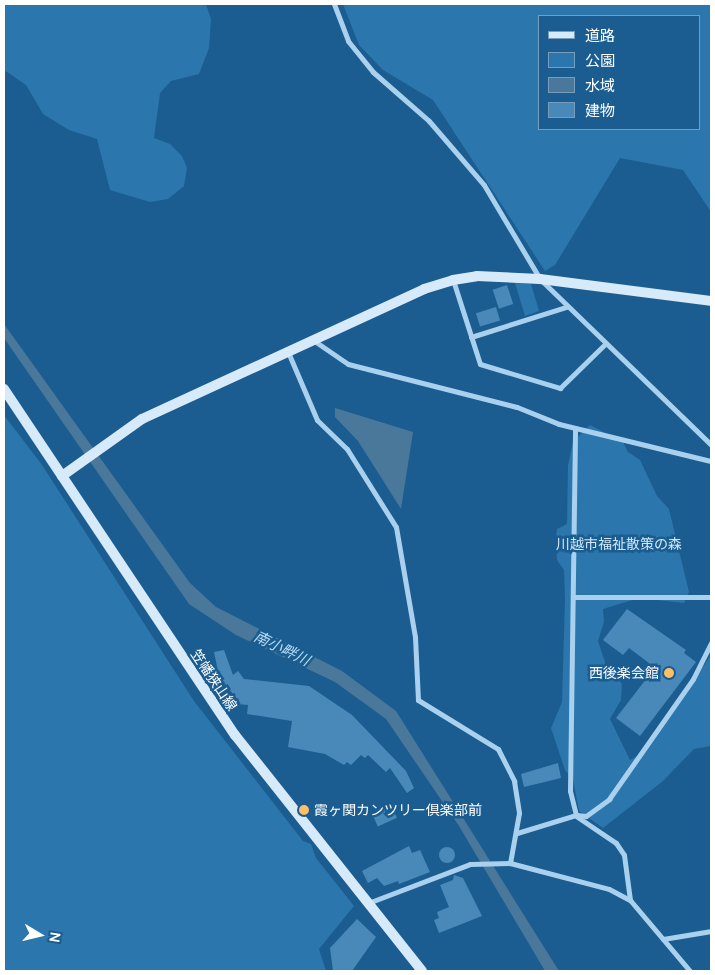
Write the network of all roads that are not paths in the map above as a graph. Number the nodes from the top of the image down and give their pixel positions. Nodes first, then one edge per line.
1 (334, 4) edge
2 (540, 278) junction
3 (453, 280) junction
4 (711, 301) edge
5 (566, 307) junction
6 (471, 337) junction
7 (313, 340) junction
8 (605, 344) junction
9 (288, 351) junction
10 (4, 389) edge
11 (575, 428) junction
12 (711, 445) edge
13 (711, 461) edge
14 (62, 476) junction
15 (573, 597) junction
16 (711, 598) edge
17 (711, 643) edge
18 (576, 815) junction
19 (517, 833) junction
20 (509, 863) junction
21 (630, 900) junction
22 (368, 903) junction
23 (711, 931) edge
24 (663, 939) junction
25 (422, 971) edge
26 (690, 971) edge

1 - 2 street
2 - 3 main road
2 - 4 main road
2 - 5 street
3 - 6 street
3 - 7 main road
5 - 6 street
5 - 8 street
6 - 8 street
7 - 9 main road
7 - 11 street
8 - 12 street
9 - 14 main road
9 - 19 street
10 - 14 main road, 笠幡狭山線
11 - 13 street
11 - 15 street
14 - 22 main road, 笠幡狭山線
15 - 16 street
15 - 18 street
17 - 18 street
18 - 19 street
18 - 21 street
19 - 20 street
20 - 21 street
20 - 22 street
21 - 24 street
22 - 25 main road, 笠幡狭山線
23 - 24 street
24 - 26 street

